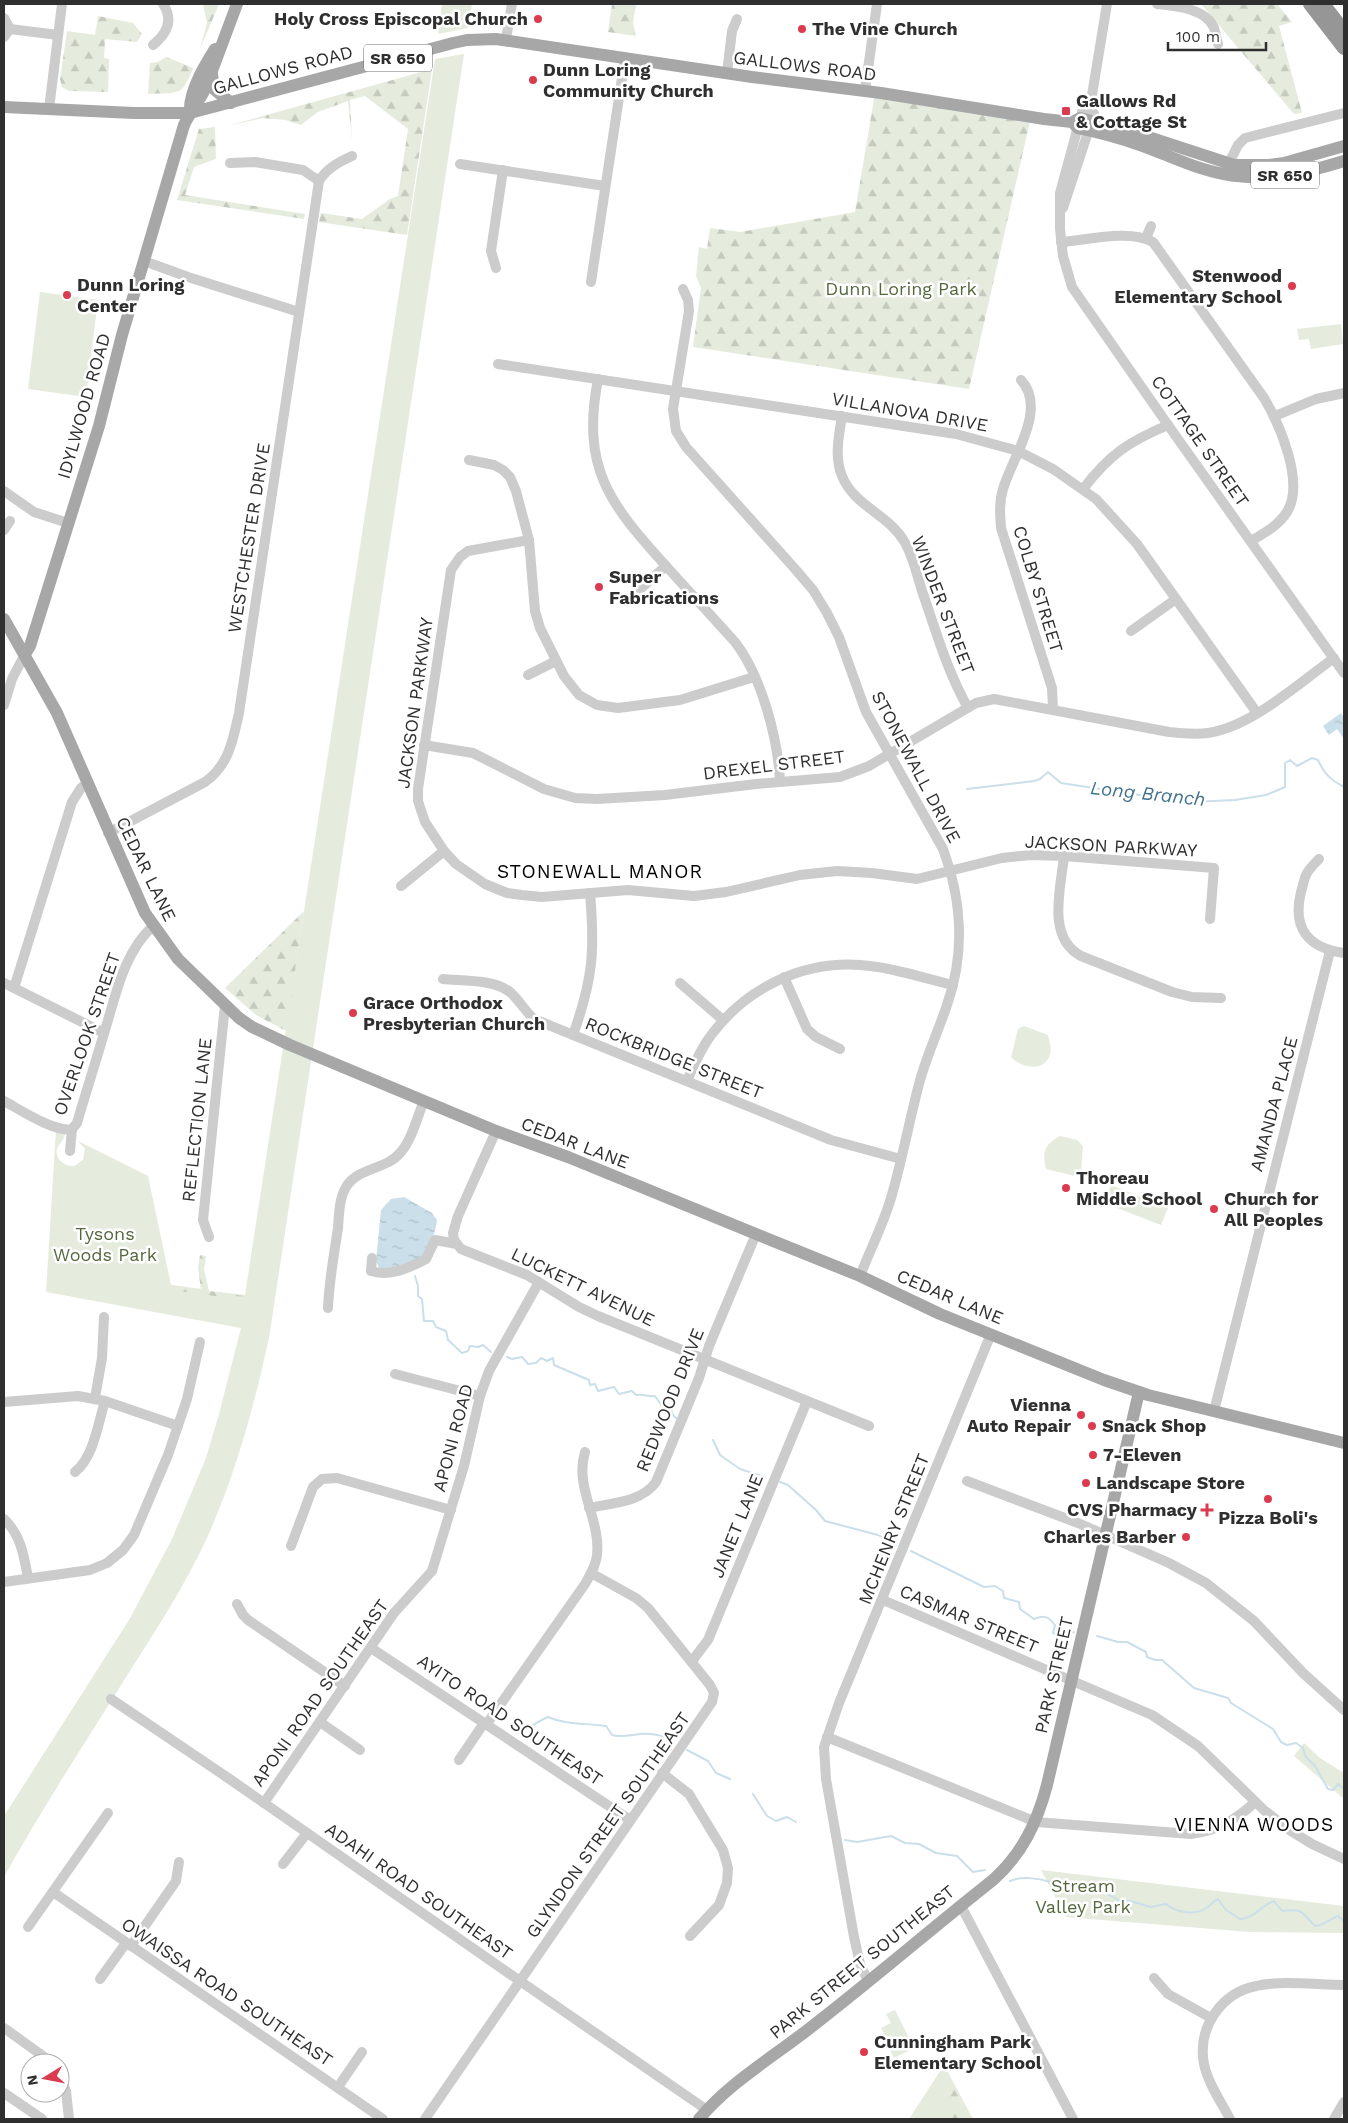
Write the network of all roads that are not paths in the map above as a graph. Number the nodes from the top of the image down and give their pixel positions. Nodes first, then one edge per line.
1 (62, 4) edge
2 (163, 4) edge
3 (237, 4) edge
4 (512, 4) edge
5 (877, 4) edge
6 (1107, 4) edge
7 (1157, 4) edge
8 (1310, 4) edge
9 (1323, 4) edge
10 (4, 18) edge
11 (737, 19) dead end
12 (229, 26) junction
13 (1344, 31) edge
14 (7, 33) edge
15 (58, 35) junction
16 (506, 40) junction
17 (1218, 44) dead end
18 (153, 45) dead end
19 (1344, 48) edge
20 (625, 58) junction
21 (212, 71) junction
22 (727, 73) junction
23 (865, 91) junction
24 (230, 103) junction
25 (4, 107) edge
26 (49, 109) junction
27 (190, 113) junction
28 (1344, 113) edge
29 (1082, 124) junction
30 (1344, 146) edge
31 (352, 156) dead end
32 (1344, 161) edge
33 (230, 163) dead end
34 (460, 164) dead end
35 (503, 170) junction
36 (1226, 170) junction
37 (319, 181) junction
38 (605, 186) junction
39 (1151, 226) dead end
40 (1146, 238) junction
41 (1061, 242) junction
42 (144, 261) junction
43 (496, 268) dead end
44 (591, 282) dead end
45 (683, 289) dead end
46 (300, 312) junction
47 (498, 364) dead end
48 (598, 379) junction
49 (1021, 380) dead end
50 (675, 391) junction
51 (1344, 393) edge
52 (842, 416) junction
53 (1275, 416) junction
54 (1168, 425) junction
55 (1018, 451) junction
56 (469, 460) dead end
57 (1083, 489) junction
58 (4, 492) edge
59 (10, 521) dead end
60 (68, 523) junction
61 (4, 530) edge
62 (529, 540) junction
63 (1251, 541) junction
64 (666, 566) junction
65 (630, 598) dead end
66 (1176, 599) junction
67 (4, 619) edge
68 (1131, 631) dead end
69 (24, 654) junction
70 (1334, 658) junction
71 (556, 661) junction
72 (1344, 673) edge
73 (528, 675) dead end
74 (754, 677) junction
75 (4, 705) edge
76 (968, 708) junction
77 (1053, 709) junction
78 (1257, 713) junction
79 (424, 745) junction
80 (889, 754) junction
81 (780, 782) junction
82 (87, 784) junction
83 (108, 833) junction
84 (444, 851) junction
85 (1064, 856) junction
86 (1319, 858) dead end
87 (951, 871) junction
88 (401, 886) dead end
89 (590, 893) junction
90 (1210, 919) dead end
91 (153, 926) junction
92 (1330, 951) junction
93 (1344, 953) edge
94 (784, 977) junction
95 (443, 979) dead end
96 (680, 983) dead end
97 (4, 984) edge
98 (953, 986) junction
99 (14, 988) junction
100 (1221, 998) dead end
101 (225, 1005) junction
102 (723, 1020) junction
103 (104, 1033) junction
104 (573, 1034) junction
105 (840, 1049) dead end
106 (687, 1081) junction
107 (4, 1101) edge
108 (424, 1101) junction
109 (72, 1129) junction
110 (496, 1131) junction
111 (70, 1151) dead end
112 (901, 1159) junction
113 (756, 1234) junction
114 (209, 1237) dead end
115 (455, 1242) junction
116 (372, 1258) dead end
117 (860, 1276) junction
118 (540, 1282) junction
119 (328, 1308) dead end
120 (104, 1317) dead end
121 (991, 1334) junction
122 (200, 1342) dead end
123 (704, 1360) junction
124 (395, 1374) dead end
125 (1139, 1392) junction
126 (480, 1396) junction
127 (100, 1400) junction
128 (807, 1401) junction
129 (4, 1402) edge
130 (1214, 1411) junction
131 (178, 1426) junction
132 (869, 1426) dead end
133 (1344, 1443) edge
134 (585, 1452) dead end
135 (75, 1472) dead end
136 (967, 1480) dead end
137 (589, 1508) junction
138 (451, 1510) junction
139 (4, 1519) edge
140 (1106, 1536) junction
141 (291, 1546) dead end
142 (591, 1572) junction
143 (28, 1578) junction
144 (4, 1582) edge
145 (883, 1600) junction
146 (403, 1603) joint
147 (237, 1604) dead end
148 (371, 1648) junction
149 (692, 1661) junction
150 (1071, 1679) junction
151 (345, 1686) junction
152 (111, 1699) dead end
153 (1344, 1710) edge
154 (320, 1722) junction
155 (485, 1724) junction
156 (827, 1737) junction
157 (360, 1750) dead end
158 (459, 1760) dead end
159 (662, 1773) junction
160 (1255, 1802) junction
161 (264, 1803) junction
162 (108, 1813) dead end
163 (630, 1820) junction
164 (1036, 1822) junction
165 (307, 1832) junction
166 (1344, 1859) edge
167 (179, 1862) dead end
168 (283, 1864) dead end
169 (53, 1892) junction
170 (960, 1906) junction
171 (28, 1927) dead end
172 (690, 1936) dead end
173 (129, 1945) junction
174 (1154, 1978) dead end
175 (100, 1979) dead end
176 (868, 1981) junction
177 (520, 1982) junction
178 (1344, 1985) edge
179 (1211, 2018) junction
180 (4, 2028) edge
181 (362, 2052) dead end
182 (39, 2053) edge
183 (338, 2087) junction
184 (4, 2093) edge
185 (1344, 2102) edge
186 (68, 2103) edge
187 (703, 2114) edge
188 (42, 2119) edge
189 (69, 2119) edge
190 (383, 2119) edge
191 (425, 2119) edge
192 (1073, 2119) edge
193 (1230, 2119) edge
194 (1334, 2119) edge

1 - 15 street
2 - 18 street
3 - 12 main road, IDYLWOOD ROAD
4 - 16 street
5 - 23 street
6 - 29 street, COTTAGE STREET
7 - 17 street
8 - 19 highway
9 - 13 highway
10 - 14 street
11 - 22 street
12 - 21 main road, IDYLWOOD ROAD
12 - 27 main road, IDYLWOOD ROAD
14 - 15 street
15 - 26 street
16 - 20 main road, GALLOWS ROAD / SR 650
16 - 24 main road, GALLOWS ROAD / SR 650
20 - 22 main road, GALLOWS ROAD / SR 650
20 - 38 street
21 - 24 main road
21 - 27 main road, IDYLWOOD ROAD
22 - 23 main road, GALLOWS ROAD / SR 650
23 - 29 main road, GALLOWS ROAD / SR 650
24 - 27 main road, GALLOWS ROAD / SR 650
25 - 26 main road, GALLOWS ROAD / SR 650
26 - 27 main road, GALLOWS ROAD / SR 650
27 - 42 main road, IDYLWOOD ROAD
28 - 36 street
29 - 36 main road, GALLOWS ROAD / SR 650
29 - 41 street, COTTAGE STREET
30 - 36 main road, GALLOWS ROAD / SR 650
31 - 37 street
32 - 36 main road, GALLOWS ROAD / SR 650
33 - 37 street
34 - 35 street
35 - 38 street
35 - 43 street
37 - 46 street, WESTCHESTER DRIVE
38 - 44 street
39 - 40 street
40 - 41 street
40 - 53 street
41 - 54 street, COTTAGE STREET
42 - 46 street
42 - 60 main road, IDYLWOOD ROAD
45 - 50 street, STONEWALL DRIVE
46 - 83 street, WESTCHESTER DRIVE
47 - 48 street, VILLANOVA DRIVE
48 - 50 street, VILLANOVA DRIVE
48 - 64 street
49 - 55 street, COLBY STREET
50 - 52 street, VILLANOVA DRIVE
50 - 80 street, STONEWALL DRIVE
51 - 53 street
52 - 55 street, VILLANOVA DRIVE
52 - 76 street, WINDER STREET
53 - 63 street
54 - 57 street
54 - 63 street, COTTAGE STREET
55 - 57 street, VILLANOVA DRIVE
55 - 77 street, COLBY STREET
56 - 62 street
57 - 66 street, VILLANOVA DRIVE
58 - 60 street
59 - 61 street
60 - 69 main road, IDYLWOOD ROAD
62 - 71 street
62 - 79 street, JACKSON PARKWAY
63 - 70 street, COTTAGE STREET
64 - 65 street
64 - 74 street
66 - 68 street
66 - 78 street, VILLANOVA DRIVE
67 - 69 main road, CEDAR LANE
69 - 75 street, IDYLWOOD ROAD
69 - 82 main road, CEDAR LANE
70 - 72 street, COTTAGE STREET
70 - 78 street, DREXEL STREET
71 - 73 street
71 - 74 street
74 - 81 street
76 - 77 street, DREXEL STREET
76 - 80 street, DREXEL STREET
77 - 78 street, DREXEL STREET
79 - 81 street, DREXEL STREET
79 - 84 street, JACKSON PARKWAY
80 - 81 street, DREXEL STREET
80 - 87 street, STONEWALL DRIVE
82 - 83 main road, CEDAR LANE
82 - 99 street
83 - 91 main road, CEDAR LANE
84 - 88 street
84 - 89 street, JACKSON PARKWAY
85 - 87 street, JACKSON PARKWAY
85 - 90 street, JACKSON PARKWAY
85 - 100 street
86 - 92 street
87 - 89 street, JACKSON PARKWAY
87 - 98 street, STONEWALL DRIVE
89 - 104 street
91 - 101 main road, CEDAR LANE
91 - 103 street, OVERLOOK STREET
92 - 93 street
92 - 130 street, AMANDA PLACE
94 - 98 street
94 - 102 street
94 - 105 street
95 - 104 street, ROCKBRIDGE STREET
96 - 102 street
97 - 99 street
98 - 112 street, STONEWALL DRIVE
99 - 103 street
101 - 108 main road, CEDAR LANE
101 - 114 street, REFLECTION LANE
102 - 106 street
103 - 109 street, OVERLOOK STREET
104 - 106 street, ROCKBRIDGE STREET
106 - 112 street, ROCKBRIDGE STREET
107 - 109 street
108 - 110 main road, CEDAR LANE
108 - 119 street
109 - 111 street, OVERLOOK STREET
110 - 113 main road, CEDAR LANE
110 - 115 street
112 - 117 street, STONEWALL DRIVE
113 - 117 main road, CEDAR LANE
113 - 123 street, REDWOOD DRIVE
115 - 116 street
115 - 118 street, LUCKETT AVENUE
117 - 121 main road, CEDAR LANE
118 - 123 street, LUCKETT AVENUE
118 - 126 street, APONI ROAD
120 - 127 street
121 - 125 main road, CEDAR LANE
121 - 145 street, MCHENRY STREET
122 - 131 street
123 - 128 street, LUCKETT AVENUE
123 - 137 street, REDWOOD DRIVE
124 - 126 street
125 - 130 main road, CEDAR LANE
125 - 140 main road
126 - 138 street, APONI ROAD
127 - 129 street
127 - 131 street
127 - 135 street
128 - 132 street, LUCKETT AVENUE
128 - 149 street, JANET LANE
130 - 133 main road, CEDAR LANE
131 - 143 street
134 - 137 street
136 - 140 street
137 - 142 street
138 - 141 street
138 - 146 street, APONI ROAD
139 - 143 street
140 - 150 main road, PARK STREET
140 - 153 street
142 - 149 street
142 - 155 street
143 - 144 street
145 - 150 street, CASMAR STREET
145 - 156 street, MCHENRY STREET
146 - 148 street, APONI ROAD SOUTHEAST
147 - 151 street
148 - 151 street, APONI ROAD SOUTHEAST
148 - 155 street, AYITO ROAD SOUTHEAST
149 - 159 street, GLYNDON STREET SOUTHEAST
150 - 160 street, CASMAR STREET
150 - 164 main road, PARK STREET
151 - 154 street, APONI ROAD SOUTHEAST
152 - 161 street, ADAHI ROAD SOUTHEAST
154 - 157 street
154 - 161 street, APONI ROAD SOUTHEAST
155 - 158 street
155 - 163 street, AYITO ROAD SOUTHEAST
156 - 164 street
156 - 176 street, MCHENRY STREET
159 - 163 street, GLYNDON STREET SOUTHEAST
159 - 172 street
160 - 164 street
160 - 166 street, CASMAR STREET
161 - 165 street, ADAHI ROAD SOUTHEAST
162 - 169 street
163 - 177 street, GLYNDON STREET SOUTHEAST
164 - 170 main road, PARK STREET SOUTHEAST
165 - 168 street
165 - 177 street, ADAHI ROAD SOUTHEAST
167 - 173 street
169 - 171 street
169 - 173 street, OWAISSA ROAD SOUTHEAST
170 - 176 main road, PARK STREET SOUTHEAST
170 - 192 street
173 - 175 street
173 - 183 street, OWAISSA ROAD SOUTHEAST
174 - 179 street
176 - 187 main road, PARK STREET SOUTHEAST
177 - 187 street, ADAHI ROAD SOUTHEAST
177 - 191 street, GLYNDON STREET SOUTHEAST
178 - 179 street
179 - 193 street
180 - 182 street
181 - 183 street
183 - 190 street, OWAISSA ROAD SOUTHEAST
184 - 188 street
185 - 194 street
186 - 189 street

